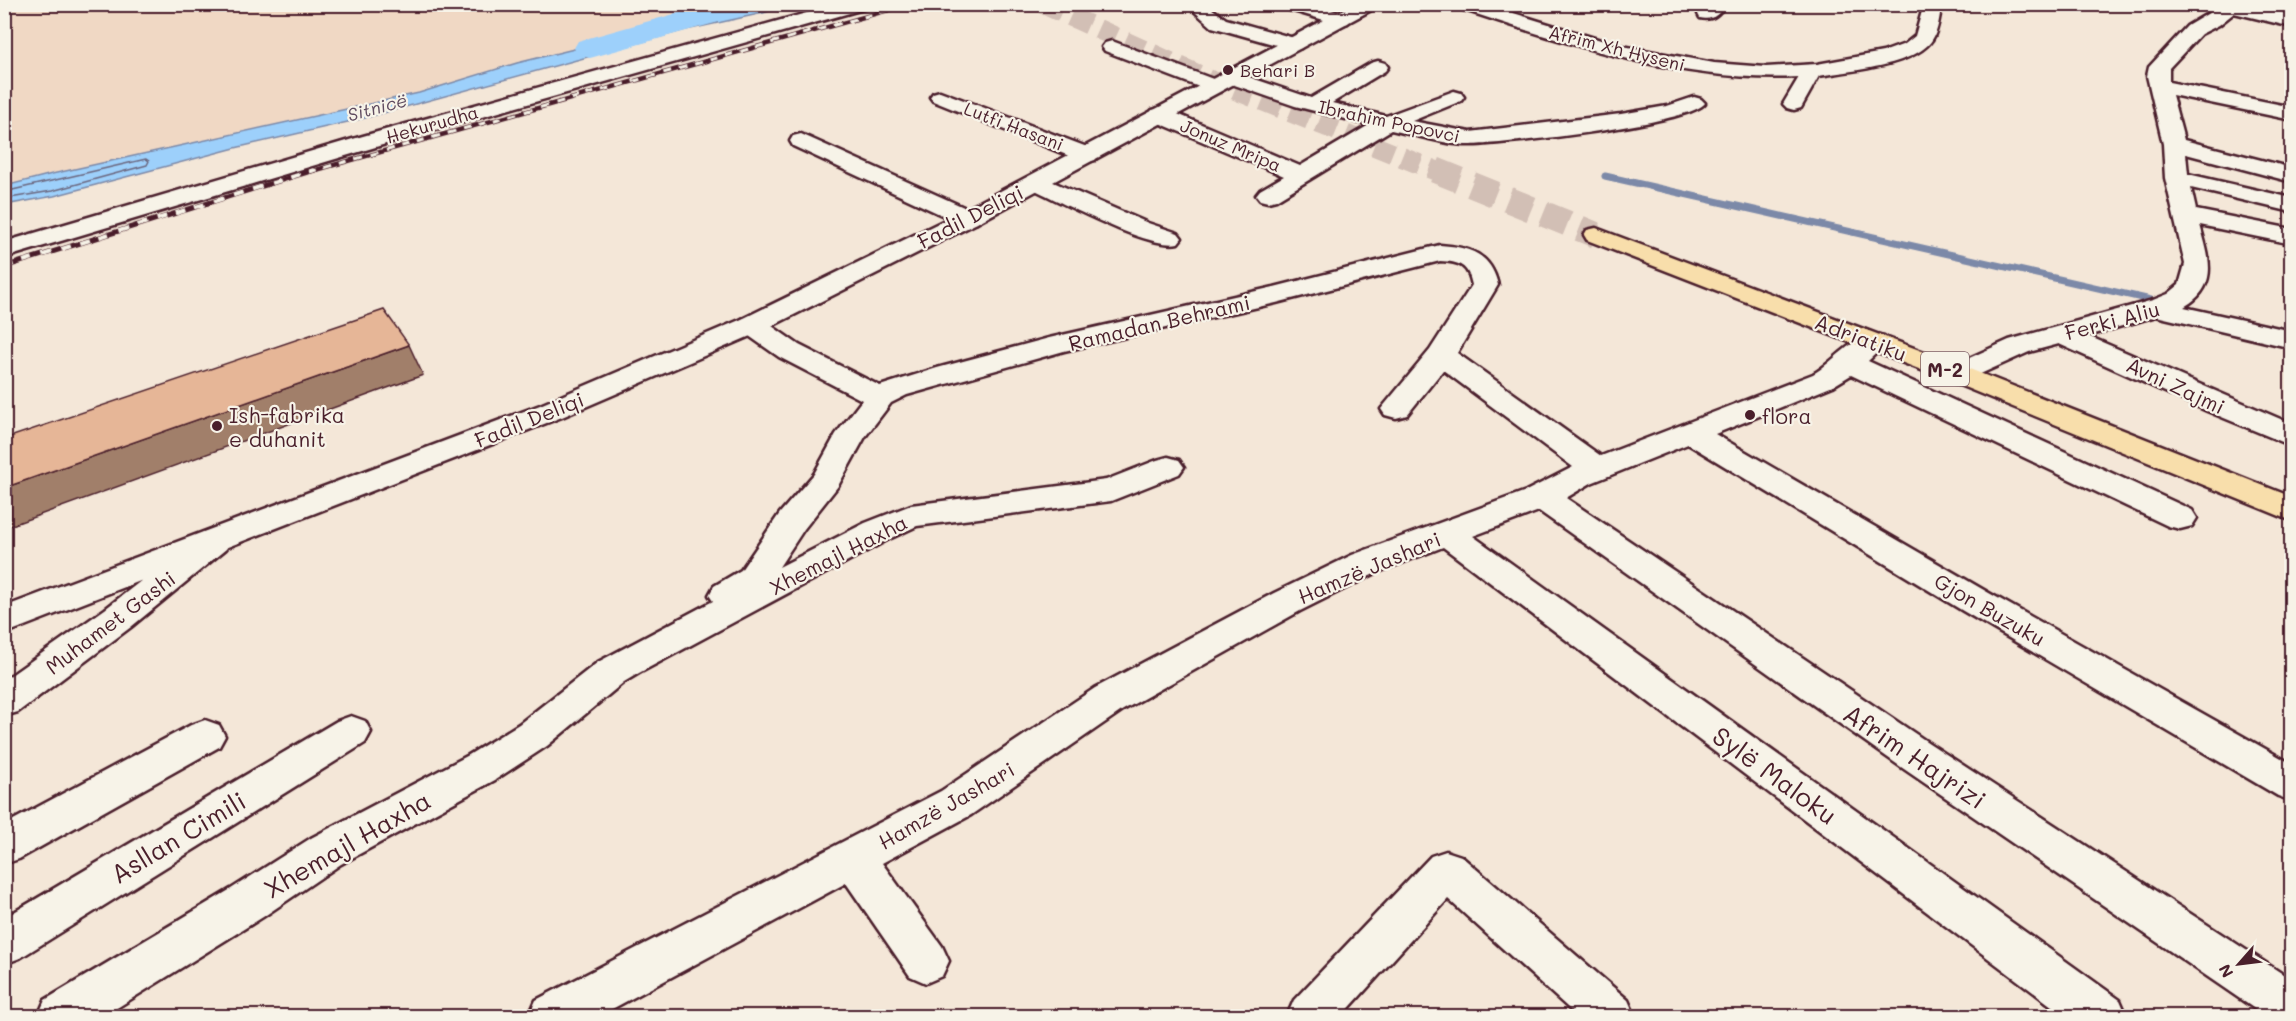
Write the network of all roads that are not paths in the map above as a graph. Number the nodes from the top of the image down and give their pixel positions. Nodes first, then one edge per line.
1 (861, 4) edge
2 (1289, 4) edge
3 (1369, 4) edge
4 (1464, 4) edge
5 (1932, 4) edge
6 (2238, 6) edge
7 (1204, 12) dead end
8 (1341, 19) junction
9 (2292, 21) edge
10 (1294, 44) junction
11 (1112, 47) dead end
12 (1378, 68) dead end
13 (1810, 71) junction
14 (1222, 81) junction
15 (2160, 86) junction
16 (940, 97) dead end
17 (1454, 97) dead end
18 (1694, 103) dead end
19 (1794, 104) dead end
20 (1314, 105) junction
21 (2292, 114) edge
22 (1160, 115) junction
23 (1388, 123) junction
24 (801, 141) dead end
25 (2174, 144) junction
26 (1087, 155) junction
27 (1302, 175) junction
28 (2292, 175) edge
29 (2177, 178) junction
30 (1037, 182) junction
31 (1268, 195) dead end
32 (2292, 204) edge
33 (2185, 215) junction
34 (968, 218) junction
35 (1596, 235) tunnel mouth
36 (2292, 237) edge
37 (1169, 238) dead end
38 (4, 250) edge
39 (2168, 304) junction
40 (752, 325) junction
41 (2292, 328) edge
42 (2061, 334) junction
43 (2292, 340) edge
44 (1861, 352) junction
45 (1441, 355) junction
46 (1957, 374) junction
47 (880, 397) junction
48 (1396, 409) dead end
49 (1690, 432) junction
50 (2292, 436) edge
51 (1168, 467) dead end
52 (1597, 470) junction
53 (1542, 497) junction
54 (2292, 510) edge
55 (2180, 518) dead end
56 (1448, 534) junction
57 (214, 541) junction
58 (4, 621) edge
59 (626, 663) junction
60 (4, 701) edge
61 (351, 732) dead end
62 (205, 736) dead end
63 (2292, 784) edge
64 (4, 846) edge
65 (854, 858) junction
66 (4, 943) edge
67 (926, 961) dead end
68 (2292, 1007) edge
69 (62, 1017) edge
70 (553, 1017) edge
71 (1311, 1017) edge
72 (1611, 1017) edge
73 (2103, 1017) edge

1 - 38 street, Hekurudha
2 - 8 street
3 - 8 street, Fadil Deliqi
4 - 13 street, Afrim Xh Hyseni
5 - 13 street, Afrim Xh Hyseni
6 - 9 street, Ferki Aliu
6 - 15 street, Ferki Aliu
7 - 10 street
8 - 10 street, Fadil Deliqi
10 - 14 street, Fadil Deliqi
11 - 14 street, Ibrahim Popovci
12 - 20 street
13 - 19 street
14 - 20 street, Ibrahim Popovci
14 - 22 street, Fadil Deliqi
15 - 21 street
15 - 25 street, Ferki Aliu
16 - 26 street, Lutfi Hasani
17 - 23 street, Jonuz Mripa
18 - 23 street, Ibrahim Popovci
20 - 23 street, Ibrahim Popovci
22 - 26 street, Fadil Deliqi
22 - 27 street, Jonuz Mripa
23 - 27 street, Jonuz Mripa
24 - 34 street
25 - 28 street
25 - 29 street, Ferki Aliu
26 - 30 street, Fadil Deliqi
27 - 31 street, Jonuz Mripa
29 - 32 street
29 - 33 street, Ferki Aliu
30 - 34 street, Fadil Deliqi
30 - 37 street, Fadil Deliqi
33 - 36 street
33 - 39 street, Ferki Aliu
34 - 40 street, Fadil Deliqi
35 - 44 main road, Adriatiku / M-2
39 - 41 street
39 - 42 street, Ferki Aliu
39 - 43 street
40 - 47 street
40 - 57 street, Fadil Deliqi
42 - 46 street, Ferki Aliu
42 - 50 street, Avni Zajmi
44 - 46 main road, Adriatiku / M-2
44 - 49 street, Hamzë Jashari
44 - 55 street
45 - 47 street, Ramadan Behrami
45 - 48 street, Ramadan Behrami
45 - 52 street
46 - 54 main road, Adriatiku / M-2
47 - 59 street, Xhemajl Haxha
49 - 52 street, Hamzë Jashari
49 - 63 street, Gjon Buzuku
51 - 59 street, Xhemajl Haxha
52 - 53 street, Hamzë Jashari
53 - 56 street, Hamzë Jashari
53 - 68 street, Afrim Hajrizi
56 - 65 street, Hamzë Jashari
56 - 73 street, Sylë Maloku
57 - 58 street, Fadil Deliqi
57 - 60 street, Muhamet Gashi
59 - 69 street, Xhemajl Haxha
61 - 66 street, Asllan Cimili
62 - 64 street
65 - 67 street, Hamzë Jashari
65 - 70 street, Hamzë Jashari
71 - 72 street

